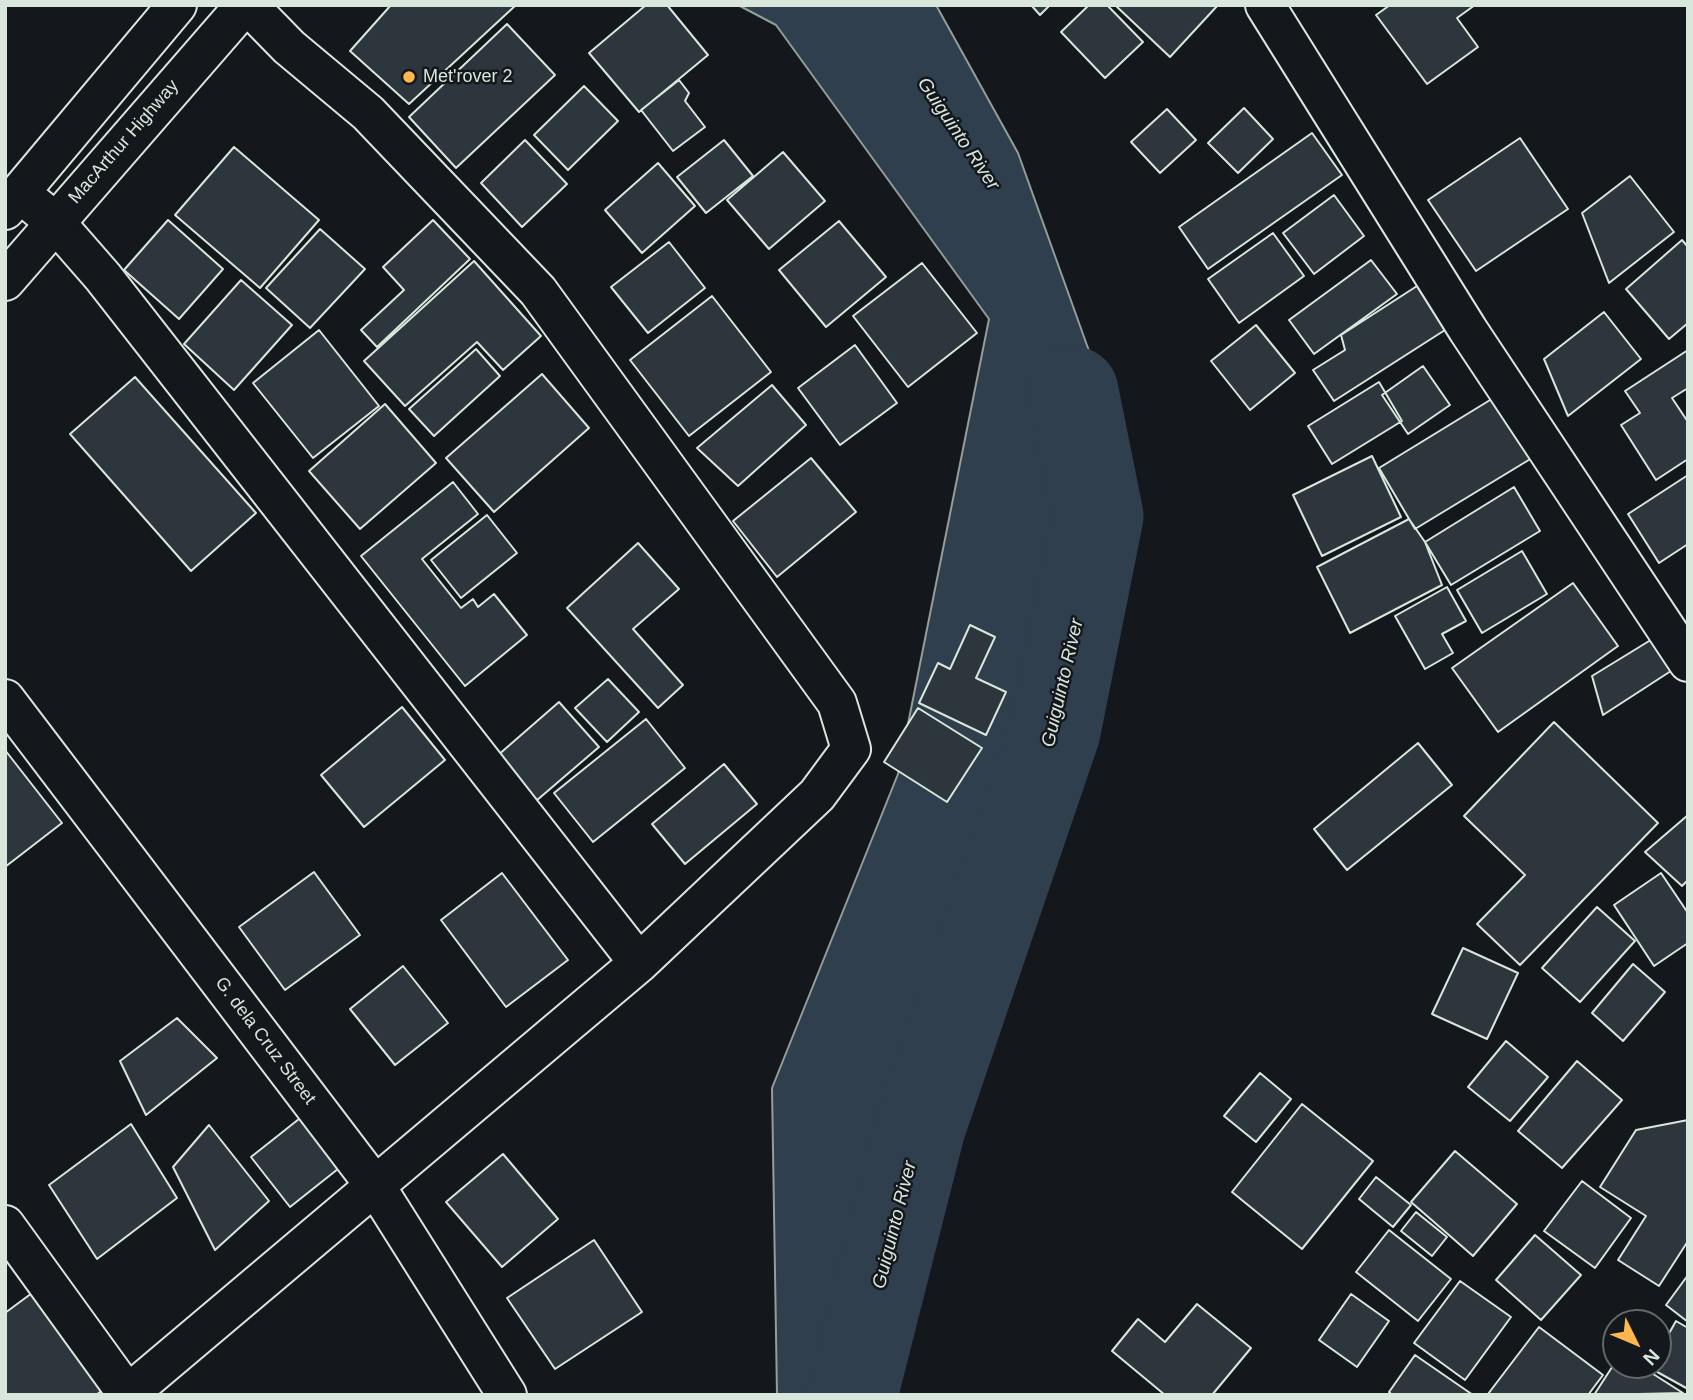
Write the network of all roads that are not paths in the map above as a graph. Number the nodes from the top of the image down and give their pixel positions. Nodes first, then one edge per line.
1 (177, 5) edge
2 (247, 5) edge
3 (1265, 5) edge
4 (13, 201) edge
5 (55, 222) junction
6 (5, 281) edge
7 (1688, 662) edge
8 (5, 699) edge
9 (639, 963) junction
10 (376, 1187) junction
11 (5, 1225) edge
12 (128, 1395) edge
13 (506, 1395) edge

1 - 4 main road
2 - 5 main road, MacArthur Highway
2 - 9 main road
3 - 7 main road
4 - 5 main road
5 - 6 main road, MacArthur Highway
5 - 9 main road
8 - 10 main road, G. dela Cruz Street
9 - 10 main road
10 - 12 main road
10 - 13 main road, G. dela Cruz Street
11 - 12 main road

